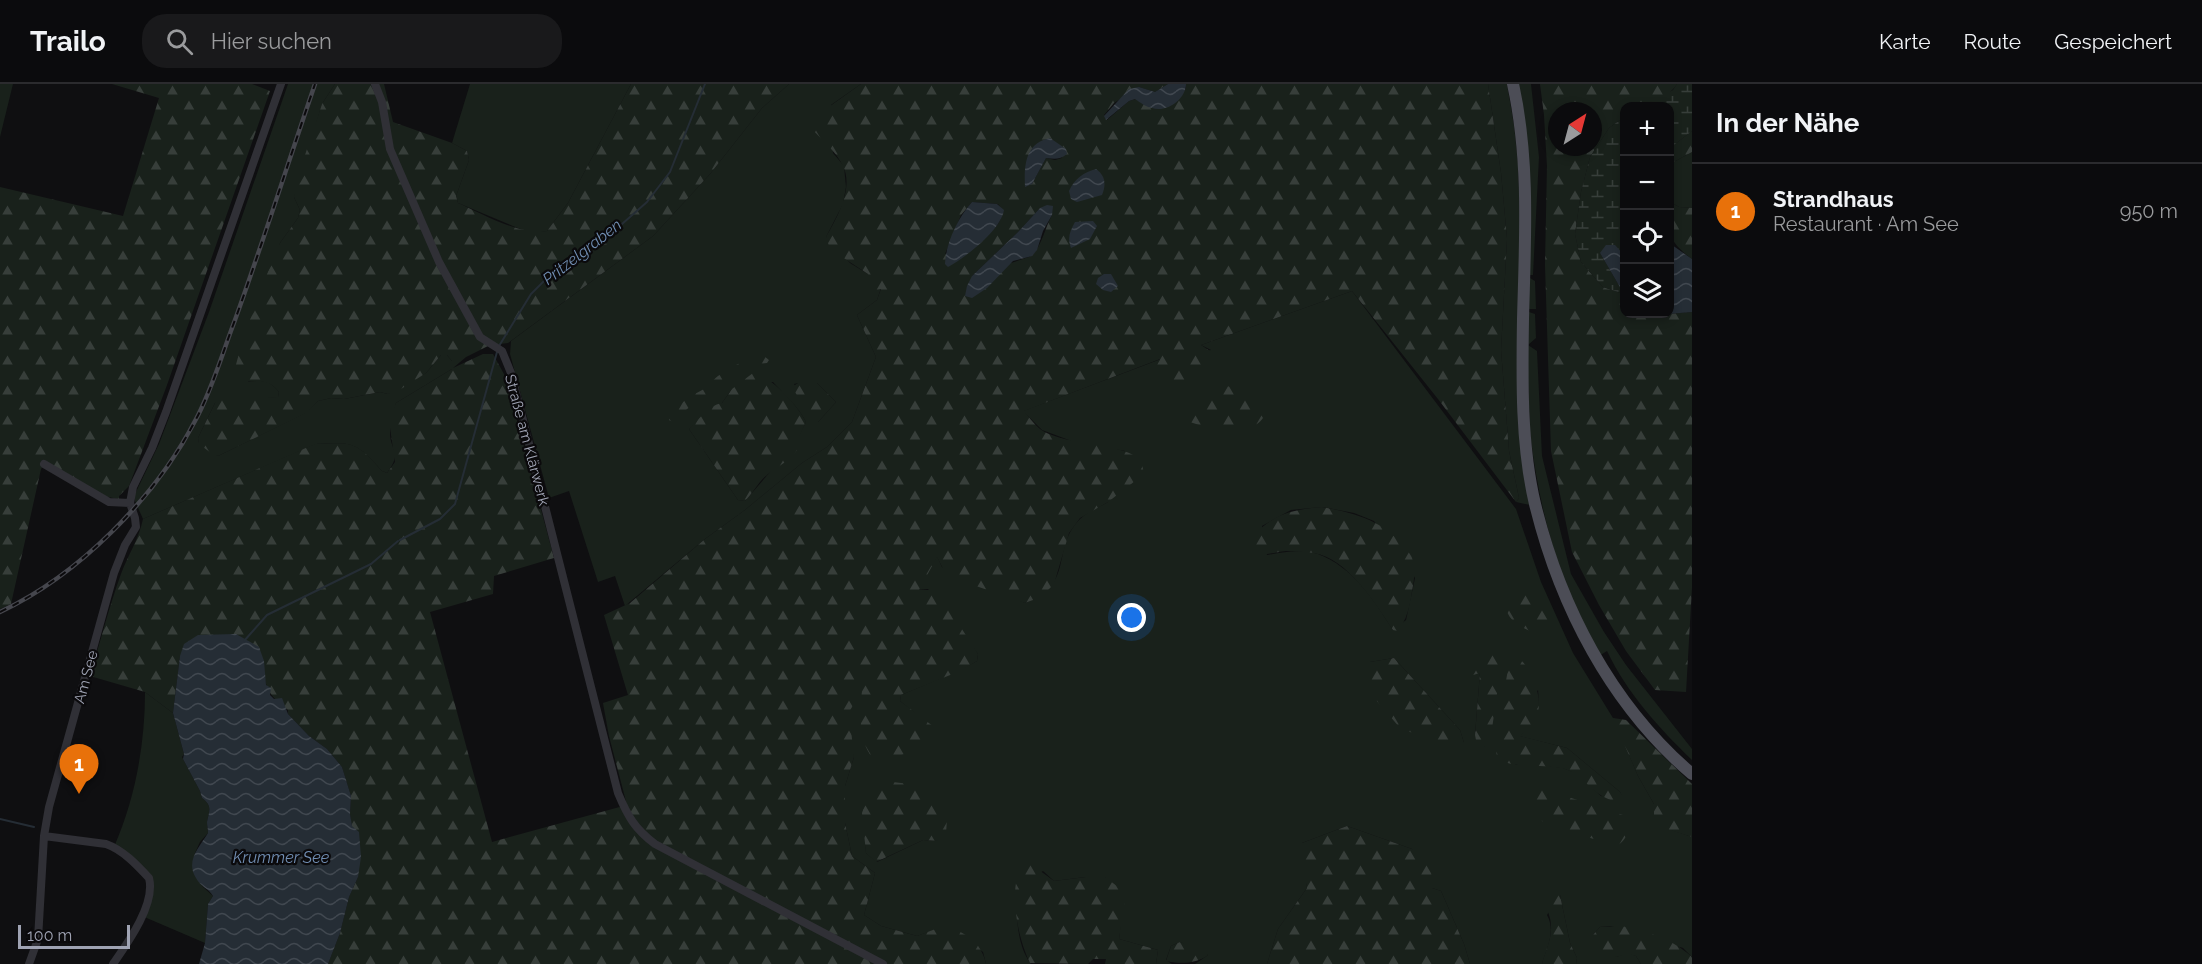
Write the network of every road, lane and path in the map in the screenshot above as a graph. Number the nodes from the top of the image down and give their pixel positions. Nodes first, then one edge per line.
1 (375, 84) edge
2 (1513, 84) edge
3 (280, 88) edge
4 (44, 464) dead end
5 (130, 502) junction
6 (1692, 774) edge
7 (44, 836) junction
8 (29, 964) edge
9 (113, 964) edge
10 (883, 964) edge

1 - 10 street, Straße am Klärwerk
2 - 6 main road
3 - 5 street
4 - 5 street
5 - 7 street, Am See
7 - 8 street, Am See
7 - 9 street

